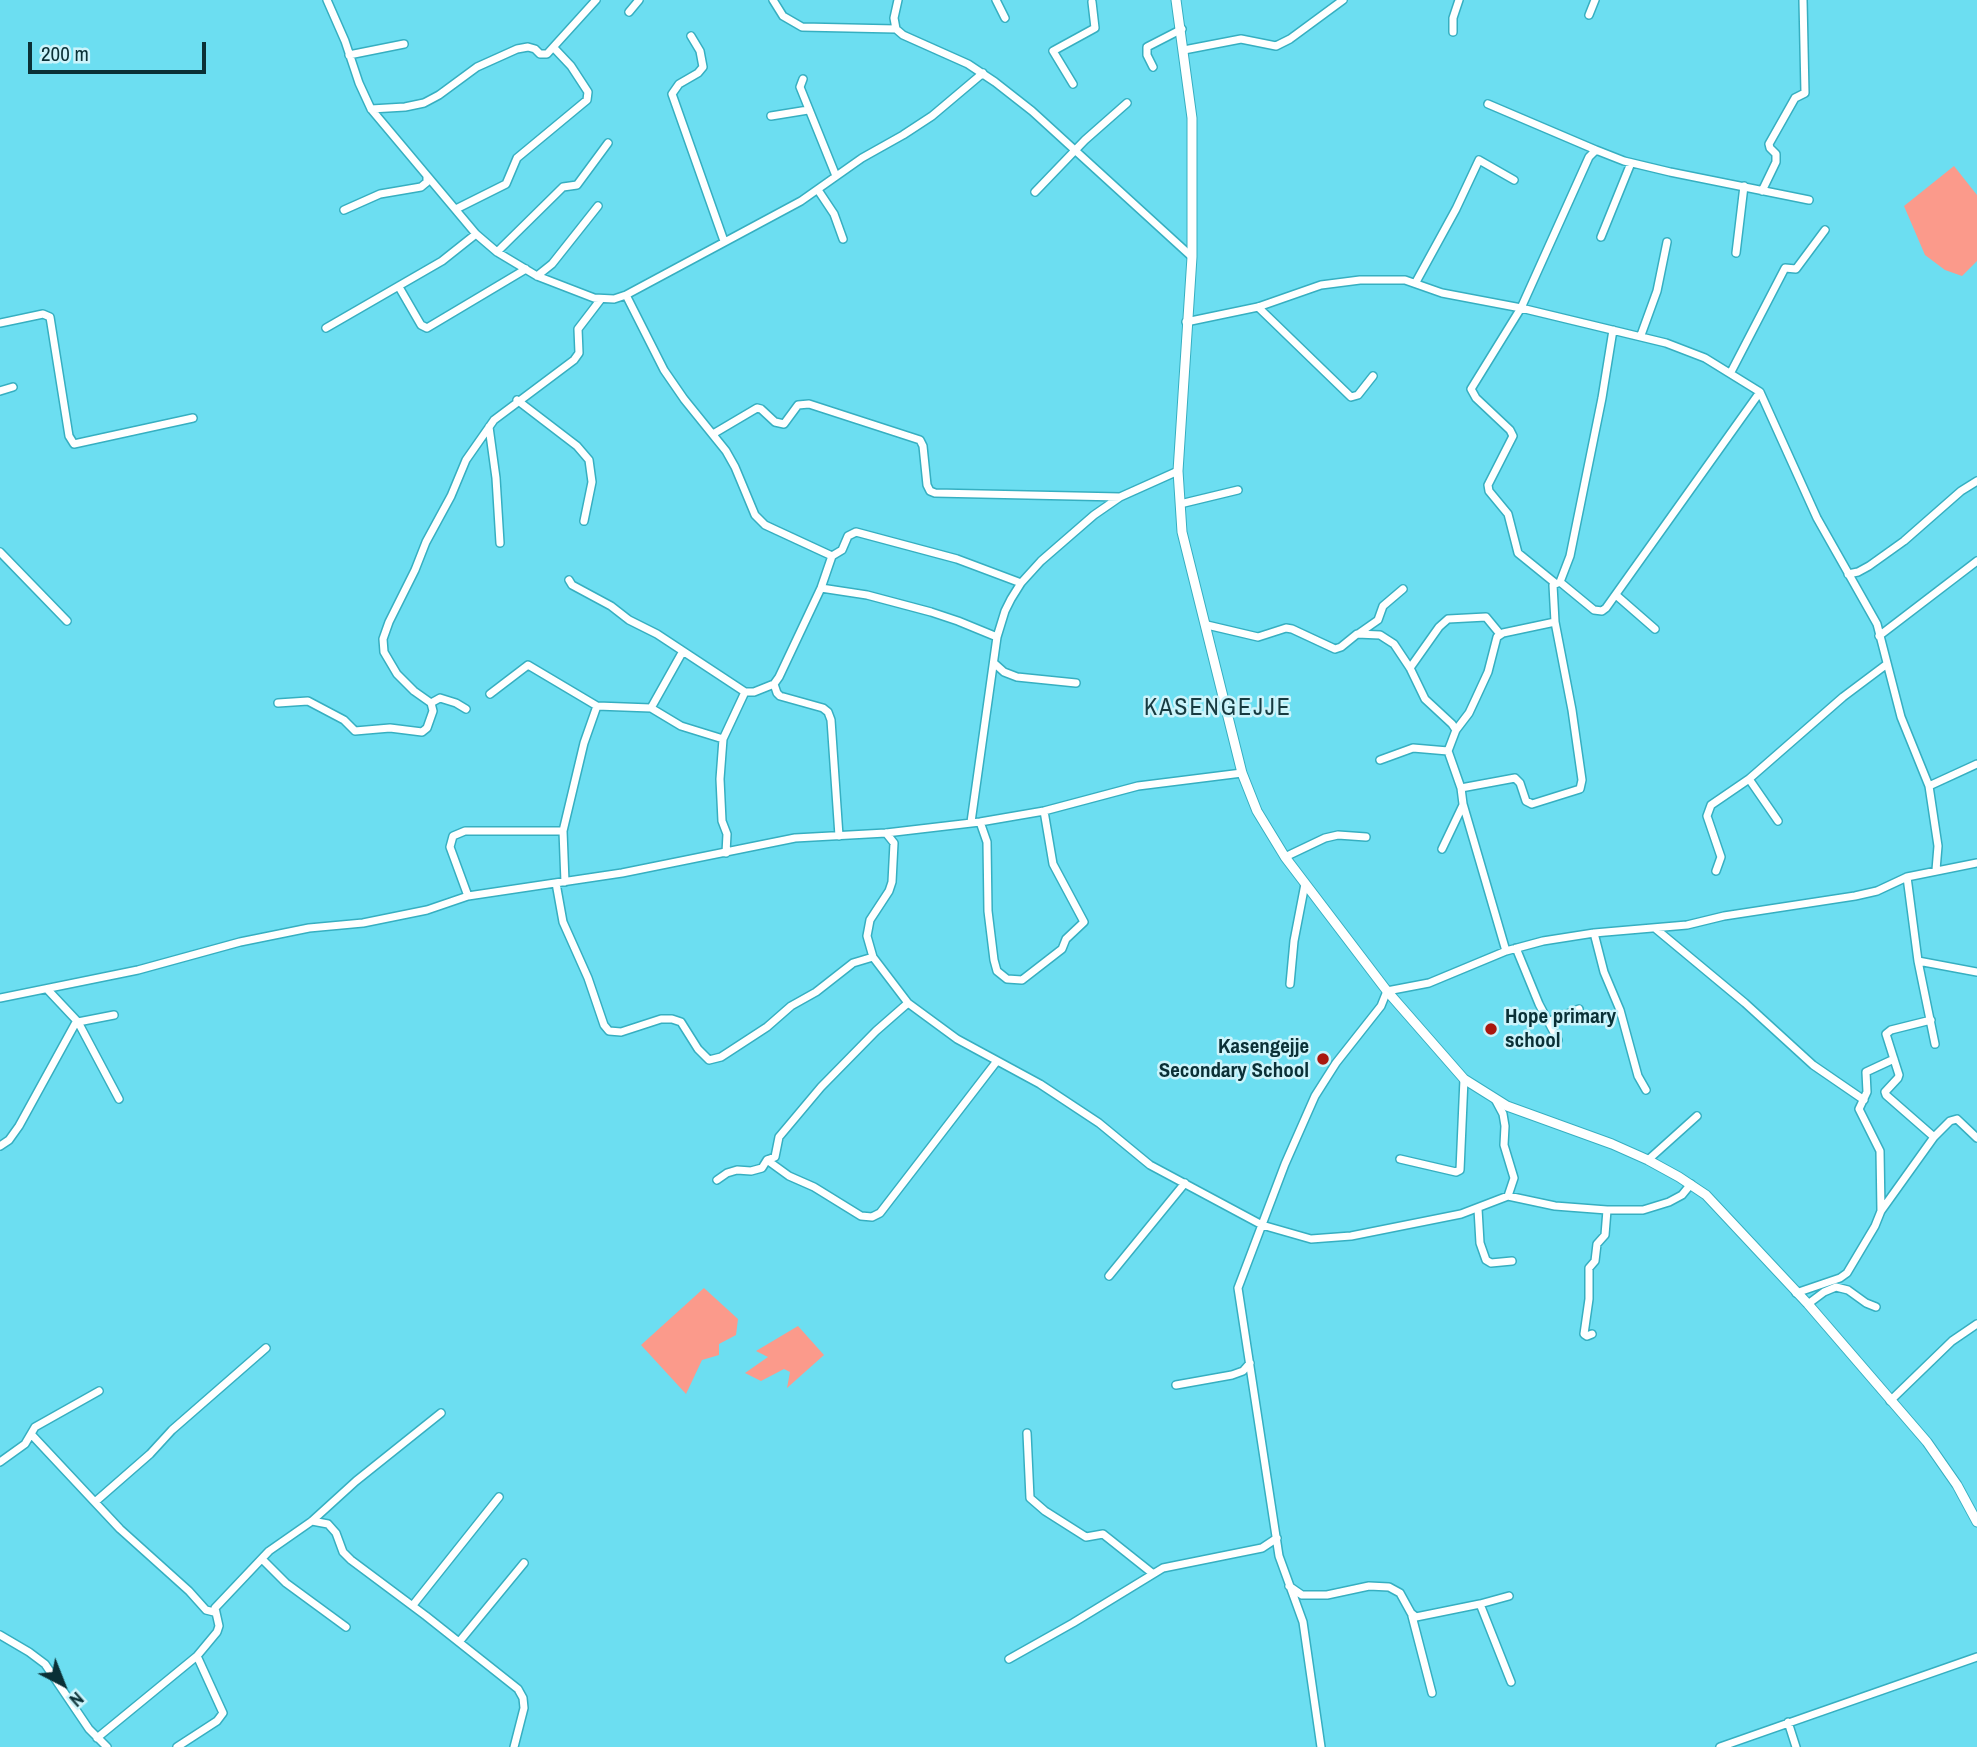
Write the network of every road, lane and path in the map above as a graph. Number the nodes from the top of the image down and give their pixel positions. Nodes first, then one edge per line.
1 (327, 0) edge
2 (596, 0) edge
3 (639, 0) edge
4 (773, 0) edge
5 (898, 0) edge
6 (996, 0) edge
7 (1176, 0) edge
8 (1343, 0) edge
9 (1459, 0) edge
10 (1595, 0) edge
11 (1803, 0) edge
12 (1091, 1) edge
13 (629, 12) dead end
14 (1589, 16) dead end
15 (1005, 18) dead end
16 (896, 29) junction
17 (1182, 29) junction
18 (1453, 32) dead end
19 (691, 36) dead end
20 (404, 44) dead end
21 (554, 48) junction
22 (1184, 50) junction
23 (349, 55) junction
24 (1153, 67) dead end
25 (983, 74) junction
26 (803, 79) dead end
27 (1073, 84) dead end
28 (1128, 103) dead end
29 (1488, 104) dead end
30 (371, 109) junction
31 (808, 110) junction
32 (771, 116) dead end
33 (608, 143) dead end
34 (1595, 150) junction
35 (1075, 151) junction
36 (1630, 163) junction
37 (427, 176) junction
38 (836, 176) junction
39 (1514, 180) dead end
40 (1744, 186) junction
41 (818, 190) junction
42 (1762, 191) junction
43 (1035, 192) dead end
44 (1809, 200) dead end
45 (598, 206) dead end
46 (456, 209) junction
47 (344, 210) dead end
48 (1825, 230) dead end
49 (476, 234) junction
50 (1601, 237) dead end
51 (843, 239) dead end
52 (724, 241) junction
53 (1667, 242) dead end
54 (497, 252) junction
55 (1736, 253) dead end
56 (1192, 257) junction
57 (526, 270) junction
58 (537, 276) junction
59 (1416, 282) junction
60 (399, 287) junction
61 (626, 295) junction
62 (601, 299) junction
63 (1258, 307) junction
64 (1521, 308) junction
65 (1186, 322) junction
66 (0, 323) edge
67 (326, 328) dead end
68 (1613, 330) junction
69 (1641, 335) junction
70 (1731, 372) junction
71 (1373, 376) dead end
72 (13, 387) dead end
73 (0, 391) edge
74 (1759, 391) junction
75 (517, 400) junction
76 (193, 418) dead end
77 (489, 427) junction
78 (713, 434) junction
79 (1178, 471) junction
80 (1977, 481) edge
81 (1238, 489) dead end
82 (1120, 497) junction
83 (1180, 504) junction
84 (584, 521) dead end
85 (500, 542) dead end
86 (0, 552) edge
87 (832, 556) junction
88 (1977, 561) edge
89 (1848, 574) junction
90 (569, 580) dead end
91 (1557, 582) junction
92 (1021, 583) junction
93 (821, 588) junction
94 (1403, 589) dead end
95 (1616, 595) junction
96 (67, 621) dead end
97 (1555, 622) junction
98 (1207, 625) junction
99 (1655, 629) dead end
100 (1357, 634) junction
101 (1500, 634) junction
102 (1879, 636) junction
103 (997, 637) junction
104 (683, 651) junction
105 (994, 663) junction
106 (1887, 664) junction
107 (1410, 668) junction
108 (774, 684) junction
109 (1076, 684) dead end
110 (744, 692) junction
111 (490, 694) dead end
112 (431, 702) junction
113 (278, 703) dead end
114 (597, 706) junction
115 (651, 708) junction
116 (466, 709) dead end
117 (1455, 730) junction
118 (723, 739) junction
119 (1448, 751) junction
120 (1380, 760) dead end
121 (1977, 764) edge
122 (1242, 773) junction
123 (1749, 779) junction
124 (1929, 786) junction
125 (1461, 788) junction
126 (1463, 804) junction
127 (1044, 811) junction
128 (1778, 821) dead end
129 (976, 822) junction
130 (563, 831) junction
131 (887, 834) junction
132 (839, 836) junction
133 (1366, 837) dead end
134 (1443, 849) dead end
135 (726, 853) junction
136 (1285, 857) junction
137 (1977, 863) edge
138 (1936, 870) junction
139 (1716, 871) dead end
140 (1907, 877) junction
141 (565, 882) junction
142 (556, 883) junction
143 (1305, 884) junction
144 (468, 896) junction
145 (1656, 929) junction
146 (1594, 933) junction
147 (1516, 948) junction
148 (1506, 951) junction
149 (873, 957) junction
150 (1918, 961) junction
151 (1977, 972) edge
152 (1290, 984) dead end
153 (47, 989) junction
154 (1387, 991) junction
155 (0, 998) edge
156 (908, 1003) junction
157 (1579, 1009) dead end
158 (114, 1015) dead end
159 (1931, 1020) junction
160 (1550, 1021) junction
161 (78, 1022) junction
162 (1558, 1040) dead end
163 (1935, 1044) dead end
164 (1894, 1059) junction
165 (997, 1060) junction
166 (1464, 1079) junction
167 (1646, 1090) dead end
168 (1494, 1098) junction
169 (118, 1099) dead end
170 (1864, 1100) junction
171 (1697, 1116) dead end
172 (1934, 1136) junction
173 (1977, 1138) edge
174 (0, 1146) edge
175 (1400, 1159) dead end
176 (767, 1160) junction
177 (1648, 1160) junction
178 (717, 1180) dead end
179 (1185, 1183) junction
180 (1691, 1184) junction
181 (1508, 1196) junction
182 (1478, 1209) junction
183 (1607, 1210) junction
184 (1881, 1211) junction
185 (1262, 1225) junction
186 (1512, 1261) dead end
187 (1847, 1273) junction
188 (1110, 1276) dead end
189 (1848, 1290) junction
190 (1796, 1293) junction
191 (1808, 1304) junction
192 (1876, 1307) dead end
193 (1977, 1324) edge
194 (1591, 1334) dead end
195 (266, 1348) dead end
196 (1250, 1363) junction
197 (1176, 1385) dead end
198 (99, 1391) dead end
199 (1890, 1401) junction
200 (442, 1413) dead end
201 (1027, 1433) dead end
202 (31, 1434) junction
203 (0, 1462) edge
204 (499, 1497) dead end
205 (95, 1502) junction
206 (312, 1521) junction
207 (1977, 1522) edge
208 (1277, 1538) junction
209 (262, 1559) junction
210 (524, 1563) dead end
211 (1152, 1573) junction
212 (1289, 1585) junction
213 (1509, 1596) dead end
214 (1480, 1604) junction
215 (412, 1605) junction
216 (214, 1612) junction
217 (1412, 1616) junction
218 (346, 1627) dead end
219 (0, 1635) edge
220 (459, 1642) junction
221 (197, 1656) junction
222 (1977, 1657) edge
223 (1009, 1660) dead end
224 (1511, 1682) dead end
225 (1432, 1693) dead end
226 (1788, 1722) junction
227 (97, 1738) junction
228 (107, 1747) edge
229 (177, 1747) edge
230 (514, 1747) edge
231 (1321, 1747) edge
232 (1720, 1747) edge
233 (1796, 1747) edge

1 - 23 street
2 - 21 street
3 - 13 street
4 - 16 street
5 - 16 street
6 - 15 street
7 - 17 street
8 - 22 street
9 - 18 street
10 - 14 street
11 - 42 street
12 - 27 street
16 - 25 street
17 - 22 street
17 - 24 street
19 - 52 street
20 - 23 street
21 - 30 street
21 - 46 street
22 - 56 street
23 - 30 street
25 - 35 street
25 - 38 street
26 - 31 street
28 - 35 street
29 - 34 street
30 - 37 street
31 - 32 street
31 - 38 street
33 - 54 street
34 - 36 street
34 - 64 street
35 - 43 street
35 - 56 street
36 - 40 street
36 - 50 street
37 - 46 street
37 - 47 street
38 - 41 street
39 - 59 street
40 - 42 street
40 - 55 street
41 - 51 street
41 - 52 street
42 - 44 street
45 - 58 street
46 - 49 street
48 - 70 street
49 - 54 street
49 - 60 street
52 - 61 street
53 - 69 street
54 - 57 street
56 - 65 street
57 - 58 street
57 - 60 street
58 - 62 street
59 - 63 street
59 - 64 street
60 - 67 street
61 - 62 street
61 - 78 street
62 - 75 street
63 - 65 street
63 - 71 street
64 - 68 street
64 - 91 street
65 - 79 street
66 - 76 street
68 - 69 street
68 - 91 street
69 - 70 street
70 - 74 street
72 - 73 street
74 - 89 street
74 - 95 street
75 - 77 street
75 - 84 street
77 - 85 street
77 - 112 street
78 - 82 street
78 - 87 street
79 - 82 street
79 - 83 street
80 - 89 street
81 - 83 street
82 - 92 street
83 - 98 street
86 - 96 street
87 - 92 street
87 - 93 street
88 - 102 street
89 - 102 street
90 - 104 street
91 - 95 street
91 - 97 street
92 - 103 street
93 - 103 street
93 - 108 street
94 - 100 street
95 - 99 street
97 - 101 street
97 - 125 street
98 - 100 street
98 - 122 street
100 - 107 street
101 - 107 street
101 - 117 street
102 - 106 street
103 - 105 street
104 - 110 street
104 - 115 street
105 - 109 street
105 - 129 street
106 - 123 street
106 - 124 street
107 - 117 street
108 - 110 street
108 - 132 street
110 - 118 street
111 - 114 street
112 - 113 street
112 - 116 street
114 - 115 street
114 - 130 street
115 - 118 street
117 - 119 street
118 - 135 street
119 - 120 street
119 - 125 street
121 - 124 street
122 - 127 street
122 - 136 street
123 - 128 street
123 - 139 street
124 - 138 street
125 - 126 street
126 - 134 street
126 - 148 street
127 - 129 street
127 - 129 street
129 - 131 street
130 - 141 street
130 - 144 street
131 - 132 street
131 - 149 street
132 - 135 street
133 - 136 street
135 - 141 street
136 - 143 street
137 - 138 street
138 - 140 street
140 - 145 street
140 - 150 street
141 - 142 street
142 - 144 street
142 - 149 street
143 - 152 street
143 - 154 street
144 - 153 street
145 - 146 street
145 - 170 street
146 - 147 street
146 - 167 street
147 - 148 street
147 - 160 street
148 - 154 street
149 - 156 street
150 - 151 street
150 - 159 street
153 - 155 street
153 - 161 street
154 - 166 street
154 - 185 street
156 - 165 street
156 - 176 street
157 - 160 street
158 - 161 street
159 - 163 street
159 - 164 street
160 - 162 street
161 - 169 street
161 - 174 street
164 - 170 street
164 - 172 street
165 - 176 street
165 - 179 street
166 - 168 street
166 - 175 street
168 - 177 street
168 - 181 street
170 - 184 street
171 - 177 street
172 - 173 street
172 - 184 street
176 - 178 street
177 - 180 street
179 - 185 street
179 - 188 street
180 - 183 street
180 - 190 street
181 - 182 street
181 - 183 street
182 - 185 street
182 - 186 street
183 - 194 street
184 - 187 street
185 - 196 street
187 - 189 street
187 - 190 street
189 - 191 street
189 - 192 street
190 - 191 street
191 - 199 street
193 - 199 street
195 - 205 street
196 - 197 street
196 - 208 street
198 - 202 street
199 - 207 street
200 - 206 street
201 - 211 street
202 - 203 street
202 - 205 street
204 - 215 street
205 - 216 street
206 - 209 street
206 - 215 street
208 - 211 street
208 - 212 street
209 - 216 street
209 - 218 street
210 - 220 street
211 - 223 street
212 - 217 street
212 - 231 street
213 - 214 street
214 - 217 street
214 - 224 street
215 - 220 street
216 - 221 street
217 - 225 street
219 - 227 street
220 - 230 street
221 - 227 street
221 - 229 street
222 - 226 street
226 - 232 street
226 - 233 street
227 - 228 street

